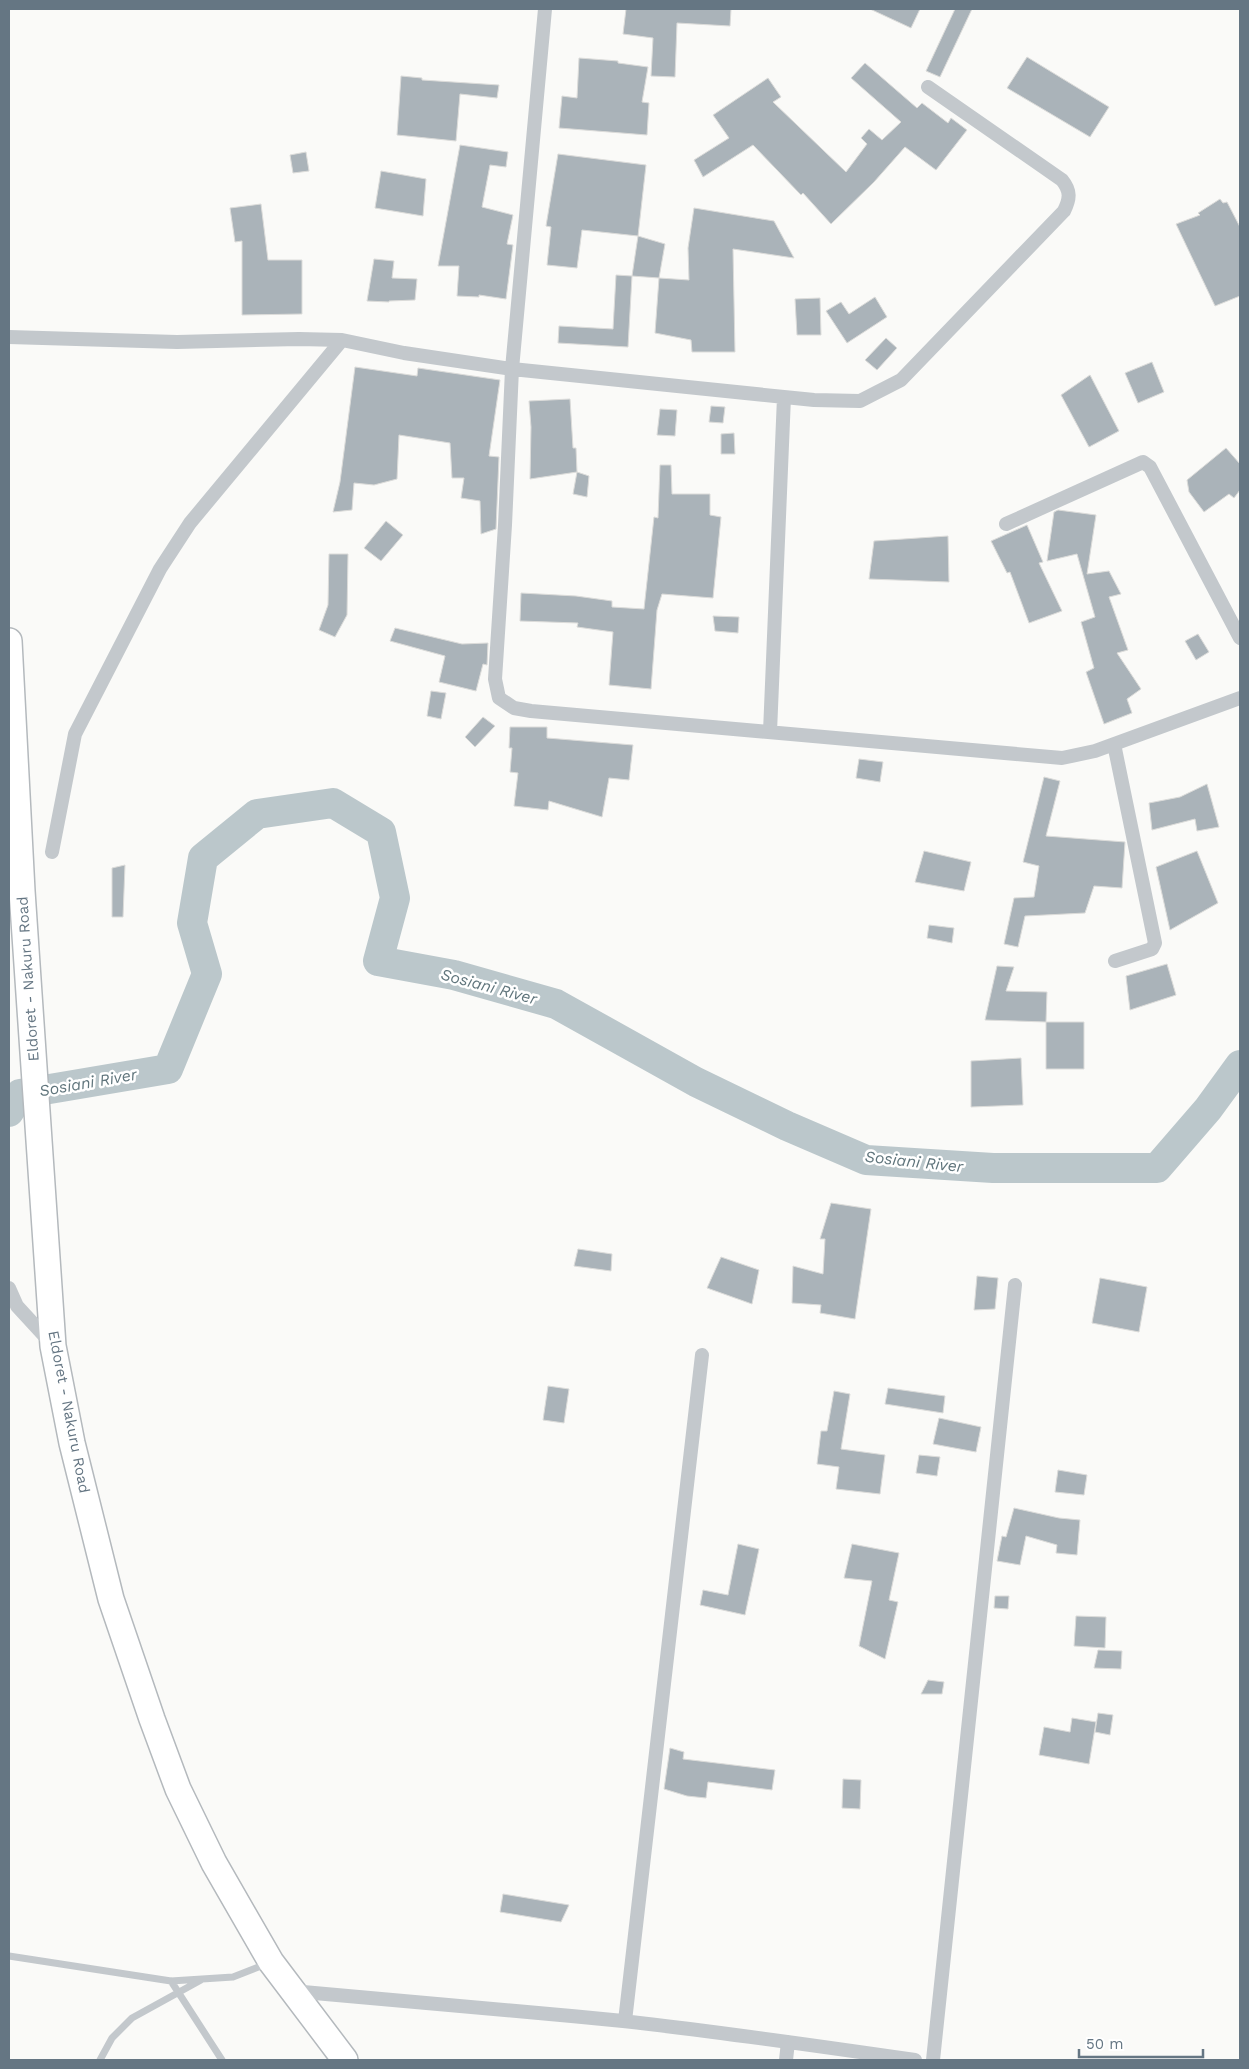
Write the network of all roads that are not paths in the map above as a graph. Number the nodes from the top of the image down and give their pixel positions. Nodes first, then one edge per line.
1 (545, 9) edge
2 (928, 87) dead end
3 (9, 337) edge
4 (342, 340) junction
5 (512, 369) junction
6 (784, 397) junction
7 (1006, 524) dead end
8 (1240, 638) edge
9 (9, 641) edge
10 (1240, 698) edge
11 (770, 732) junction
12 (1114, 744) junction
13 (52, 852) dead end
14 (1114, 961) dead end
15 (1015, 1285) dead end
16 (9, 1288) edge
17 (54, 1346) junction
18 (702, 1355) dead end
19 (9, 1956) edge
20 (272, 1962) junction
21 (204, 1979) junction
22 (171, 1981) junction
23 (292, 1991) junction
24 (178, 1993) junction
25 (625, 2021) junction
26 (788, 2042) junction
27 (100, 2060) edge
28 (222, 2060) edge
29 (345, 2060) edge
30 (786, 2060) edge
31 (916, 2060) edge
32 (933, 2060) edge

1 - 5 street
2 - 6 street
3 - 4 street
4 - 5 street
4 - 13 street
5 - 6 street
5 - 11 street
6 - 11 street
7 - 8 street
9 - 17 highway, Eldoret - Nakuru Road
10 - 12 street
11 - 12 street
12 - 14 street
15 - 32 street
16 - 17 street
17 - 20 highway, Eldoret - Nakuru Road
18 - 25 street
19 - 22 lane
20 - 21 lane
20 - 23 highway, Eldoret - Nakuru Road
21 - 22 lane
21 - 24 lane
22 - 24 lane
23 - 25 street
23 - 29 highway, Eldoret - Nakuru Road
24 - 27 lane
24 - 28 lane
25 - 26 street
26 - 30 street
26 - 31 street

